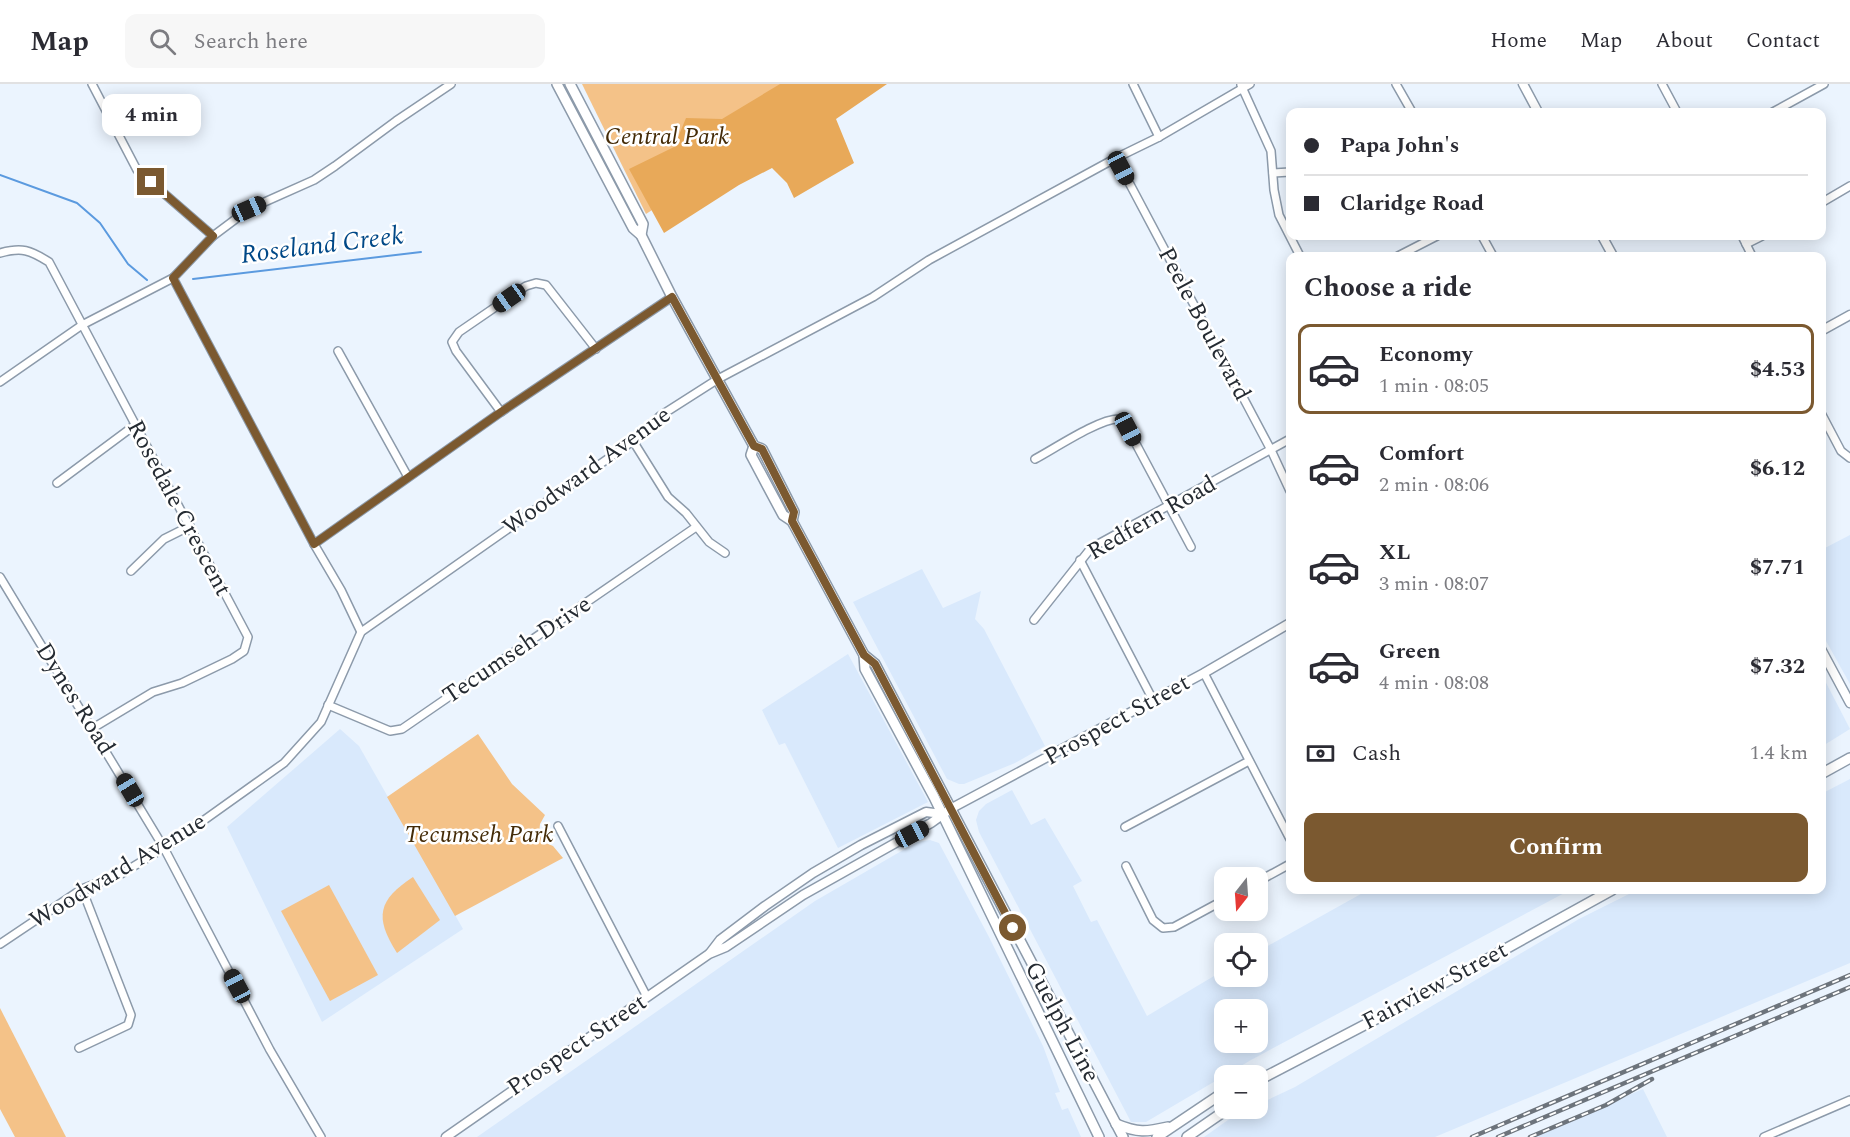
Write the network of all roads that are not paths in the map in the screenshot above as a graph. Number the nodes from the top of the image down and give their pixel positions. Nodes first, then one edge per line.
1 (92, 84) edge
2 (451, 84) edge
3 (557, 84) edge
4 (570, 84) edge
5 (1133, 84) edge
6 (1395, 84) edge
7 (1523, 84) edge
8 (1662, 84) edge
9 (1824, 84) edge
10 (1245, 85) edge
11 (1410, 108) edge
12 (1536, 108) edge
13 (1675, 108) edge
14 (1780, 108) edge
15 (1159, 137) junction
16 (1116, 158) junction
17 (1286, 172) edge
18 (1273, 173) junction
19 (1850, 186) edge
20 (1826, 199) edge
21 (1286, 227) edge
22 (641, 235) junction
23 (213, 236) junction
24 (1429, 240) edge
25 (1744, 240) edge
26 (1754, 240) edge
27 (1746, 244) junction
28 (1406, 252) edge
29 (1750, 252) edge
30 (0, 253) edge
31 (173, 278) junction
32 (672, 297) junction
33 (1850, 315) edge
34 (82, 324) junction
35 (1826, 328) edge
36 (596, 349) junction
37 (338, 351) dead end
38 (718, 379) junction
39 (0, 382) edge
40 (501, 412) junction
41 (1826, 422) edge
42 (135, 425) junction
43 (633, 441) junction
44 (1286, 441) edge
45 (1271, 450) junction
46 (1850, 458) edge
47 (1035, 459) dead end
48 (408, 477) junction
49 (1286, 482) edge
50 (57, 483) dead end
51 (1168, 507) junction
52 (190, 526) junction
53 (696, 527) junction
54 (314, 544) junction
55 (1191, 547) dead end
56 (725, 553) dead end
57 (1080, 560) junction
58 (131, 571) dead end
59 (1, 580) edge
60 (1034, 620) dead end
61 (1286, 624) edge
62 (361, 632) junction
63 (864, 655) junction
64 (1826, 658) edge
65 (1204, 673) junction
66 (1153, 700) junction
67 (1850, 703) edge
68 (328, 705) junction
69 (93, 728) junction
70 (1850, 758) edge
71 (1249, 761) junction
72 (1826, 771) edge
73 (952, 808) junction
74 (942, 814) junction
75 (558, 826) dead end
76 (1125, 827) dead end
77 (1286, 831) edge
78 (164, 848) junction
79 (1126, 866) dead end
80 (1286, 866) edge
81 (1268, 876) edge
82 (82, 889) junction
83 (1605, 894) edge
84 (1214, 905) edge
85 (0, 944) edge
86 (709, 954) junction
87 (647, 997) junction
88 (80, 1048) dead end
89 (1268, 1075) edge
90 (1214, 1098) edge
91 (1850, 1100) edge
92 (1214, 1118) edge
93 (1090, 1120) junction
94 (1116, 1124) junction
95 (1171, 1126) junction
96 (321, 1137) edge
97 (446, 1137) edge
98 (1090, 1137) edge
99 (1099, 1137) edge
100 (1123, 1137) edge
101 (1156, 1137) edge
102 (1187, 1137) edge
103 (1764, 1137) edge

1 - 23 street
2 - 23 street
3 - 22 main road, Guelph Line
4 - 22 main road, Guelph Line
5 - 15 street
6 - 11 street
7 - 12 street
8 - 13 street
9 - 14 street
10 - 15 street, Woodward Avenue
10 - 18 street
15 - 16 street, Woodward Avenue
16 - 38 street, Woodward Avenue
16 - 45 street, Peele Boulevard
17 - 18 street
18 - 21 street
19 - 20 street
22 - 32 main road, Guelph Line
23 - 31 street
24 - 28 street
25 - 27 street
26 - 27 street
27 - 29 street
30 - 34 street, Rosedale Crescent
31 - 34 street
31 - 54 street
32 - 36 street
32 - 38 main road, Guelph Line
33 - 35 street
34 - 39 street
34 - 42 street, Rosedale Crescent
36 - 40 street
36 - 40 street
37 - 48 street
38 - 43 street, Woodward Avenue
38 - 63 main road, Guelph Line
40 - 48 street
41 - 46 street
42 - 50 street
42 - 52 street, Rosedale Crescent
43 - 53 street
43 - 62 street, Woodward Avenue
44 - 45 street, Redfern Road
45 - 49 street, Peele Boulevard
45 - 51 street, Redfern Road
47 - 51 street
48 - 54 street
51 - 55 street
51 - 57 street, Redfern Road
52 - 58 street
52 - 69 street, Rosedale Crescent
53 - 56 street
53 - 68 street, Tecumseh Drive
54 - 62 street
57 - 60 street, Redfern Road
57 - 66 street
59 - 69 street, Dynes Road
61 - 65 street, Prospect Street
62 - 68 street, Woodward Avenue
63 - 73 main road, Guelph Line
63 - 74 main road, Guelph Line
64 - 67 street
65 - 66 street, Prospect Street
65 - 71 street
66 - 73 street, Prospect Street
68 - 78 street, Woodward Avenue
69 - 78 street, Dynes Road
70 - 72 main road
71 - 76 street
71 - 77 street
73 - 74 street, Prospect Street
73 - 94 main road, Guelph Line
74 - 86 street, Prospect Street
74 - 86 street, Prospect Street
74 - 93 main road, Guelph Line
75 - 87 street
78 - 82 street, Woodward Avenue
78 - 96 street, Dynes Road
79 - 84 street
80 - 81 street
82 - 85 street, Woodward Avenue
82 - 88 street
83 - 89 main road, Fairview Street
86 - 87 street, Prospect Street
87 - 97 street, Prospect Street
90 - 95 main road
91 - 103 street
92 - 102 main road
93 - 98 main road
93 - 99 main road, Guelph Line
94 - 95 main road
94 - 100 main road, Guelph Line
95 - 101 main road

